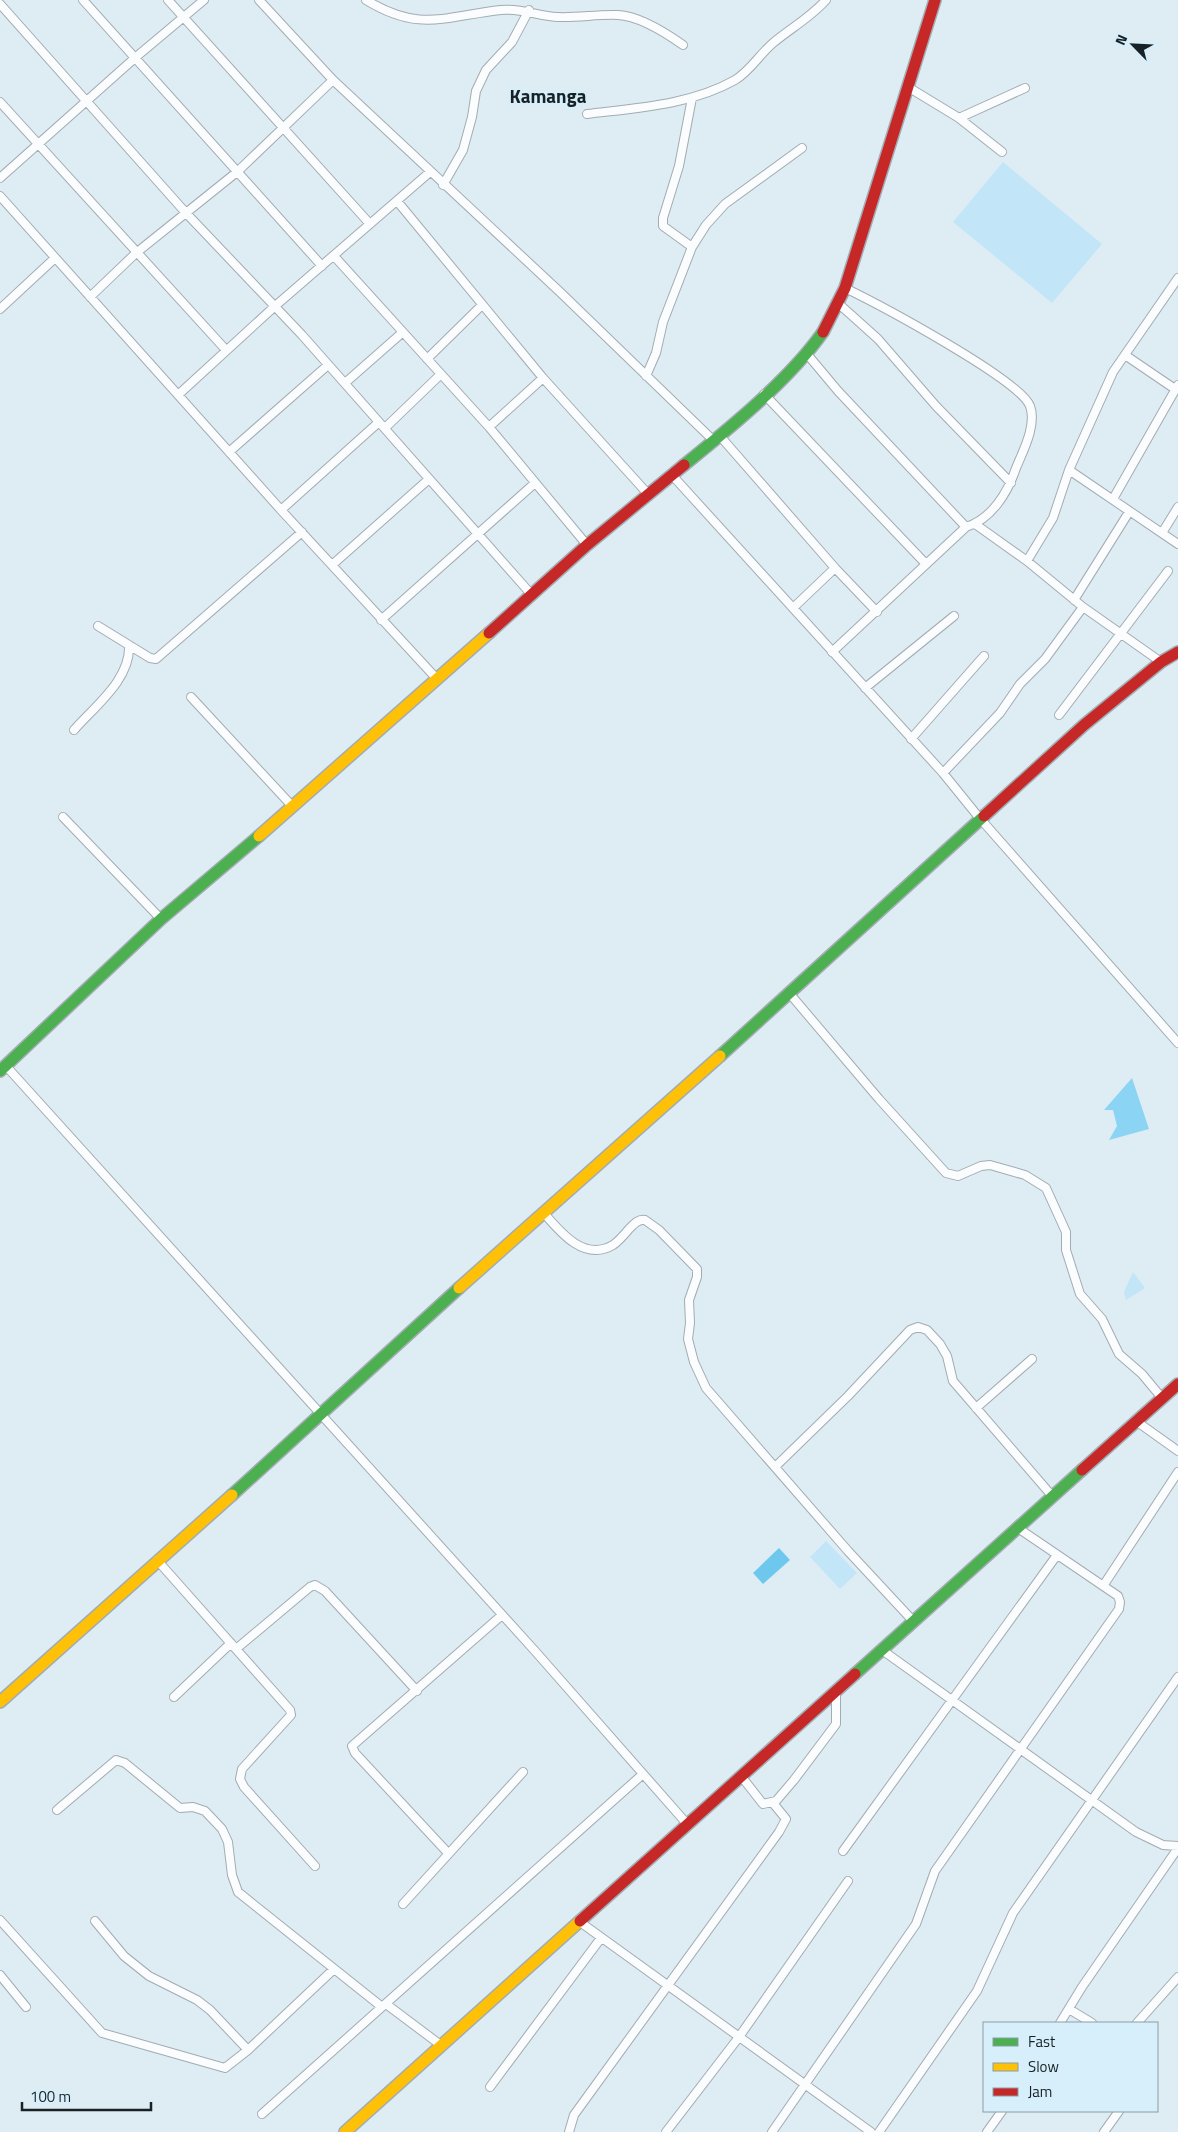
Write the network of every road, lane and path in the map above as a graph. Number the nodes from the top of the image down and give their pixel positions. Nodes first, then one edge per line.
1 (83, 0) edge
2 (168, 0) edge
3 (204, 0) edge
4 (259, 0) edge
5 (366, 0) edge
6 (826, 0) edge
7 (935, 0) edge
8 (0, 4) edge
9 (529, 10) junction
10 (183, 17) junction
11 (684, 45) dead end
12 (136, 57) junction
13 (332, 80) junction
14 (908, 87) junction
15 (1025, 88) dead end
16 (692, 98) junction
17 (87, 101) junction
18 (0, 102) edge
19 (587, 114) dead end
20 (959, 118) junction
21 (283, 129) junction
22 (39, 146) junction
23 (802, 148) dead end
24 (1002, 152) dead end
25 (237, 172) junction
26 (430, 172) junction
27 (0, 178) edge
28 (443, 185) junction
29 (0, 196) edge
30 (397, 201) junction
31 (186, 212) junction
32 (370, 224) junction
33 (692, 247) junction
34 (136, 253) junction
35 (334, 256) junction
36 (56, 258) junction
37 (322, 266) junction
38 (1178, 278) edge
39 (845, 288) junction
40 (90, 297) junction
41 (839, 304) junction
42 (482, 305) junction
43 (274, 307) junction
44 (0, 309) edge
45 (403, 332) junction
46 (226, 350) junction
47 (806, 354) junction
48 (1125, 355) junction
49 (426, 359) junction
50 (328, 365) junction
51 (440, 375) junction
52 (646, 376) junction
53 (543, 378) junction
54 (345, 383) junction
55 (1177, 387) edge
56 (764, 394) junction
57 (178, 395) junction
58 (379, 422) junction
59 (385, 428) junction
60 (489, 428) junction
61 (717, 439) junction
62 (229, 452) junction
63 (1069, 470) junction
64 (671, 474) junction
65 (430, 479) junction
66 (535, 483) junction
67 (1011, 483) junction
68 (648, 494) junction
69 (1113, 499) junction
70 (1178, 507) edge
71 (281, 510) junction
72 (1129, 512) junction
73 (975, 524) junction
74 (966, 527) junction
75 (302, 532) junction
76 (478, 533) junction
77 (1162, 533) junction
78 (1178, 544) edge
79 (587, 545) junction
80 (1027, 561) junction
81 (926, 564) junction
82 (332, 565) junction
83 (835, 568) junction
84 (1168, 571) dead end
85 (531, 594) junction
86 (1074, 600) junction
87 (793, 608) junction
88 (1083, 608) junction
89 (877, 612) junction
90 (954, 616) dead end
91 (381, 620) junction
92 (98, 626) dead end
93 (1121, 634) junction
94 (129, 645) junction
95 (832, 652) junction
96 (1178, 652) edge
97 (984, 656) dead end
98 (1161, 662) junction
99 (437, 679) junction
100 (865, 688) junction
101 (191, 697) dead end
102 (1059, 715) dead end
103 (74, 730) dead end
104 (911, 739) junction
105 (943, 773) junction
106 (293, 807) junction
107 (64, 817) dead end
108 (981, 820) junction
109 (161, 920) junction
110 (790, 994) junction
111 (1178, 1043) edge
112 (3, 1068) edge
113 (543, 1212) junction
114 (1032, 1359) dead end
115 (1178, 1384) edge
116 (1162, 1398) junction
117 (976, 1408) junction
118 (321, 1415) junction
119 (1136, 1421) junction
120 (1178, 1451) edge
121 (776, 1466) junction
122 (1178, 1472) edge
123 (1053, 1497) junction
124 (1018, 1528) junction
125 (1057, 1555) junction
126 (157, 1560) junction
127 (1103, 1586) junction
128 (502, 1615) junction
129 (914, 1622) junction
130 (234, 1646) junction
131 (882, 1650) junction
132 (1178, 1677) edge
133 (417, 1691) junction
134 (836, 1692) junction
135 (174, 1697) dead end
136 (952, 1698) junction
137 (0, 1702) edge
138 (1021, 1748) junction
139 (522, 1772) dead end
140 (643, 1774) junction
141 (742, 1776) junction
142 (1091, 1799) junction
143 (773, 1802) junction
144 (57, 1810) dead end
145 (688, 1824) junction
146 (1178, 1847) edge
147 (843, 1851) dead end
148 (448, 1853) junction
149 (315, 1866) dead end
150 (848, 1881) dead end
151 (402, 1904) dead end
152 (0, 1920) edge
153 (95, 1921) dead end
154 (580, 1922) junction
155 (601, 1938) junction
156 (334, 1969) junction
157 (0, 1975) edge
158 (1178, 1977) edge
159 (668, 1986) junction
160 (26, 2006) dead end
161 (384, 2006) junction
162 (1070, 2009) junction
163 (1061, 2022) edge
164 (1090, 2022) edge
165 (1138, 2022) edge
166 (739, 2037) junction
167 (442, 2046) junction
168 (248, 2050) junction
169 (805, 2085) junction
170 (490, 2087) dead end
171 (1001, 2112) edge
172 (1118, 2112) edge
173 (262, 2114) dead end
174 (345, 2132) edge
175 (569, 2132) edge
176 (666, 2132) edge
177 (772, 2132) edge
178 (871, 2132) edge
179 (879, 2132) edge
180 (987, 2132) edge
181 (1104, 2132) edge

1 - 12 street
2 - 10 street
3 - 10 street
4 - 13 street
5 - 9 street
6 - 16 street
7 - 14 street
8 - 17 street
9 - 11 street
9 - 28 street
10 - 12 street
10 - 21 street
12 - 17 street
12 - 25 street
13 - 21 street
13 - 26 street
14 - 20 street
14 - 39 street
15 - 20 street
16 - 19 street
16 - 33 street
17 - 22 street
17 - 31 street
18 - 22 street
20 - 24 street
21 - 25 street
21 - 32 street
22 - 27 street
22 - 34 street
23 - 33 street
25 - 31 street
25 - 37 street
26 - 28 street
26 - 30 street
28 - 52 street
29 - 36 street
30 - 32 street
30 - 42 street
31 - 34 street
31 - 43 street
32 - 35 street
33 - 52 street
34 - 40 street
34 - 46 street
35 - 37 street
35 - 45 street
36 - 40 street
36 - 44 street
37 - 43 street
38 - 48 street
39 - 41 street
39 - 67 street
40 - 57 street
41 - 47 street
41 - 67 street
42 - 49 street
42 - 53 street
43 - 46 street
43 - 50 street
45 - 49 street
45 - 54 street
46 - 57 street
47 - 56 street
47 - 74 street
48 - 55 street
48 - 63 street
49 - 51 street
50 - 54 street
50 - 62 street
51 - 59 street
51 - 60 street
52 - 61 street
53 - 60 street
53 - 68 street
54 - 58 street
55 - 69 street
56 - 61 street
56 - 81 street
57 - 62 street
58 - 59 street
58 - 71 street
59 - 65 street
60 - 66 street
61 - 64 street
61 - 83 street
62 - 71 street
63 - 69 street
63 - 80 street
64 - 68 street
64 - 87 street
65 - 76 street
65 - 82 street
66 - 76 street
66 - 79 street
67 - 73 street
68 - 79 street
69 - 72 street
70 - 77 street
71 - 75 street
72 - 77 street
72 - 86 street
73 - 74 street
73 - 80 street
74 - 81 street
75 - 82 street
75 - 94 street
76 - 85 street
76 - 91 street
77 - 78 street
79 - 85 street
80 - 86 street
81 - 89 street
82 - 91 street
83 - 87 street
83 - 89 street
84 - 93 street
85 - 99 street
86 - 88 street
87 - 95 street
88 - 93 street
88 - 105 street
89 - 95 street
90 - 100 street
91 - 99 street
92 - 94 street
93 - 98 street
93 - 102 street
94 - 103 street
95 - 100 street
96 - 98 street
97 - 104 street
98 - 108 street
99 - 106 street
100 - 104 street
101 - 106 street
104 - 105 street
105 - 108 street
106 - 109 street
107 - 109 street
108 - 110 street
108 - 111 street
109 - 112 street
110 - 113 street
110 - 116 street
112 - 118 street
113 - 118 street
113 - 121 street
114 - 117 street
115 - 116 street
116 - 119 street
117 - 121 street
117 - 123 street
118 - 126 street
118 - 128 street
119 - 120 street
119 - 123 street
121 - 129 street
122 - 127 street
123 - 124 street
124 - 125 street
124 - 129 street
125 - 127 street
125 - 136 street
126 - 130 street
126 - 137 street
127 - 138 street
128 - 133 street
128 - 140 street
129 - 131 street
130 - 133 street
130 - 135 street
130 - 149 street
131 - 134 street
131 - 136 street
132 - 142 street
133 - 148 street
134 - 141 street
134 - 143 street
136 - 138 street
136 - 147 street
138 - 142 street
138 - 169 street
139 - 148 street
140 - 145 street
140 - 161 street
141 - 143 street
141 - 145 street
142 - 146 street
142 - 179 street
143 - 159 street
144 - 156 street
145 - 154 street
146 - 162 street
148 - 151 street
150 - 166 street
152 - 168 street
153 - 168 street
154 - 155 street
154 - 167 street
155 - 159 street
155 - 170 street
156 - 161 street
156 - 168 street
157 - 160 street
158 - 165 street
159 - 166 street
159 - 175 street
161 - 167 street
161 - 173 street
162 - 163 street
162 - 164 street
166 - 169 street
166 - 176 street
167 - 174 street
169 - 177 street
169 - 178 street
171 - 180 street
172 - 181 street

